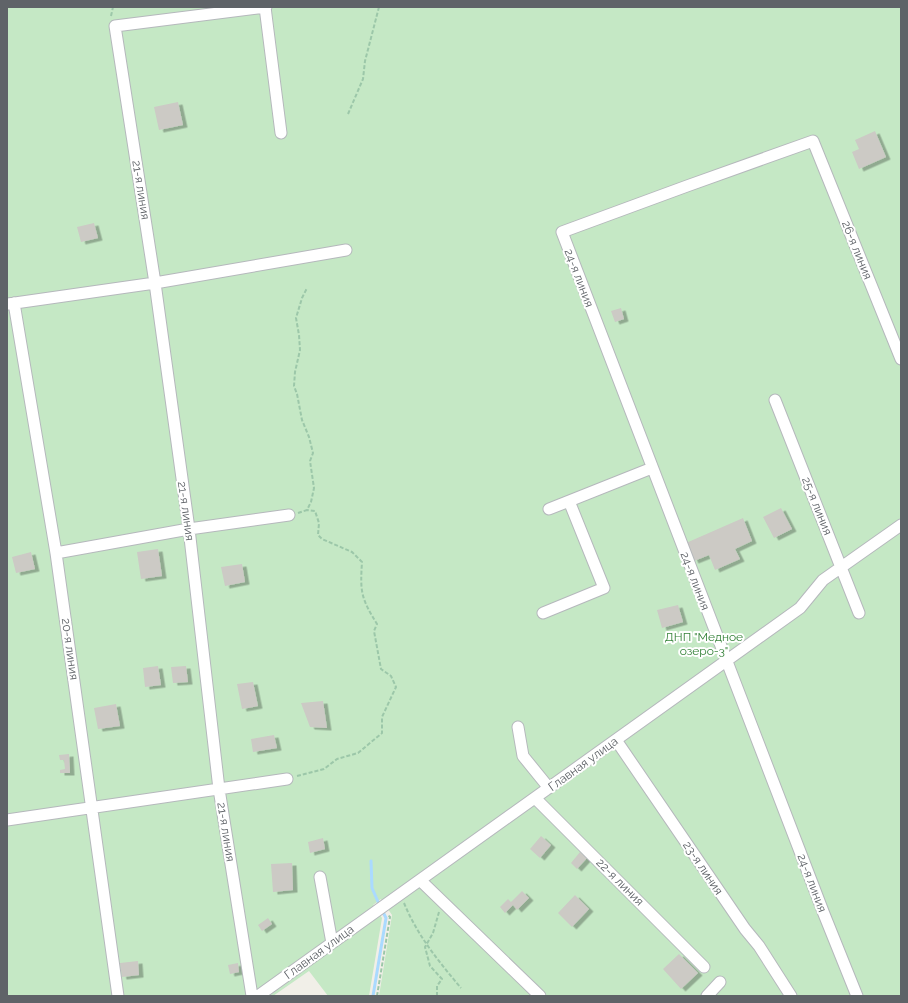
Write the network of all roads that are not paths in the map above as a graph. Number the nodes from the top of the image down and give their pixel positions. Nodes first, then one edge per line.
1 (266, 7) edge
2 (281, 133) dead end
3 (562, 232) joint
4 (346, 250) dead end
5 (155, 283) junction
6 (11, 304) edge
7 (901, 359) edge
8 (775, 400) dead end
9 (652, 468) junction
10 (569, 501) junction
11 (549, 509) dead end
12 (289, 515) road end
13 (901, 525) edge
14 (189, 529) junction
15 (56, 552) junction
16 (841, 567) junction
17 (543, 613) dead end
18 (859, 613) dead end
19 (726, 662) junction
20 (518, 728) dead end
21 (616, 740) junction
22 (287, 779) road end
23 (549, 788) junction
24 (219, 789) junction
25 (535, 798) junction
26 (92, 808) junction
27 (7, 820) edge
28 (320, 877) dead end
29 (420, 880) junction
30 (332, 944) junction
31 (704, 967) dead end
32 (720, 982) dead end
33 (118, 996) edge
34 (252, 996) edge
35 (258, 996) edge
36 (540, 996) edge
37 (707, 996) edge
38 (791, 996) edge
39 (857, 996) edge

1 - 2 street
1 - 5 street, 21-я линия
3 - 7 street, 26-я линия
3 - 9 street, 24-я линия
4 - 5 street
5 - 6 street
5 - 14 street, 21-я линия
6 - 15 street, 20-я линия
8 - 16 street, 25-я линия
9 - 10 street
9 - 19 street, 24-я линия
10 - 11 street
10 - 17 street
12 - 14 street
13 - 16 street, Главная улица
14 - 15 street
14 - 24 street, 21-я линия
15 - 26 street, 20-я линия
16 - 18 street, 25-я линия
16 - 19 street, Главная улица
19 - 21 street, Главная улица
19 - 39 street, 24-я линия
20 - 23 street
21 - 23 street, Главная улица
21 - 38 street, 23-я линия
22 - 24 street
23 - 25 street, Главная улица
24 - 26 street
24 - 34 street, 21-я линия
25 - 29 street, Главная улица
25 - 31 street, 22-я линия
26 - 27 street
26 - 33 street, 20-я линия
28 - 30 street
29 - 30 street, Главная улица
29 - 36 street
30 - 35 street, Главная улица
32 - 37 street

